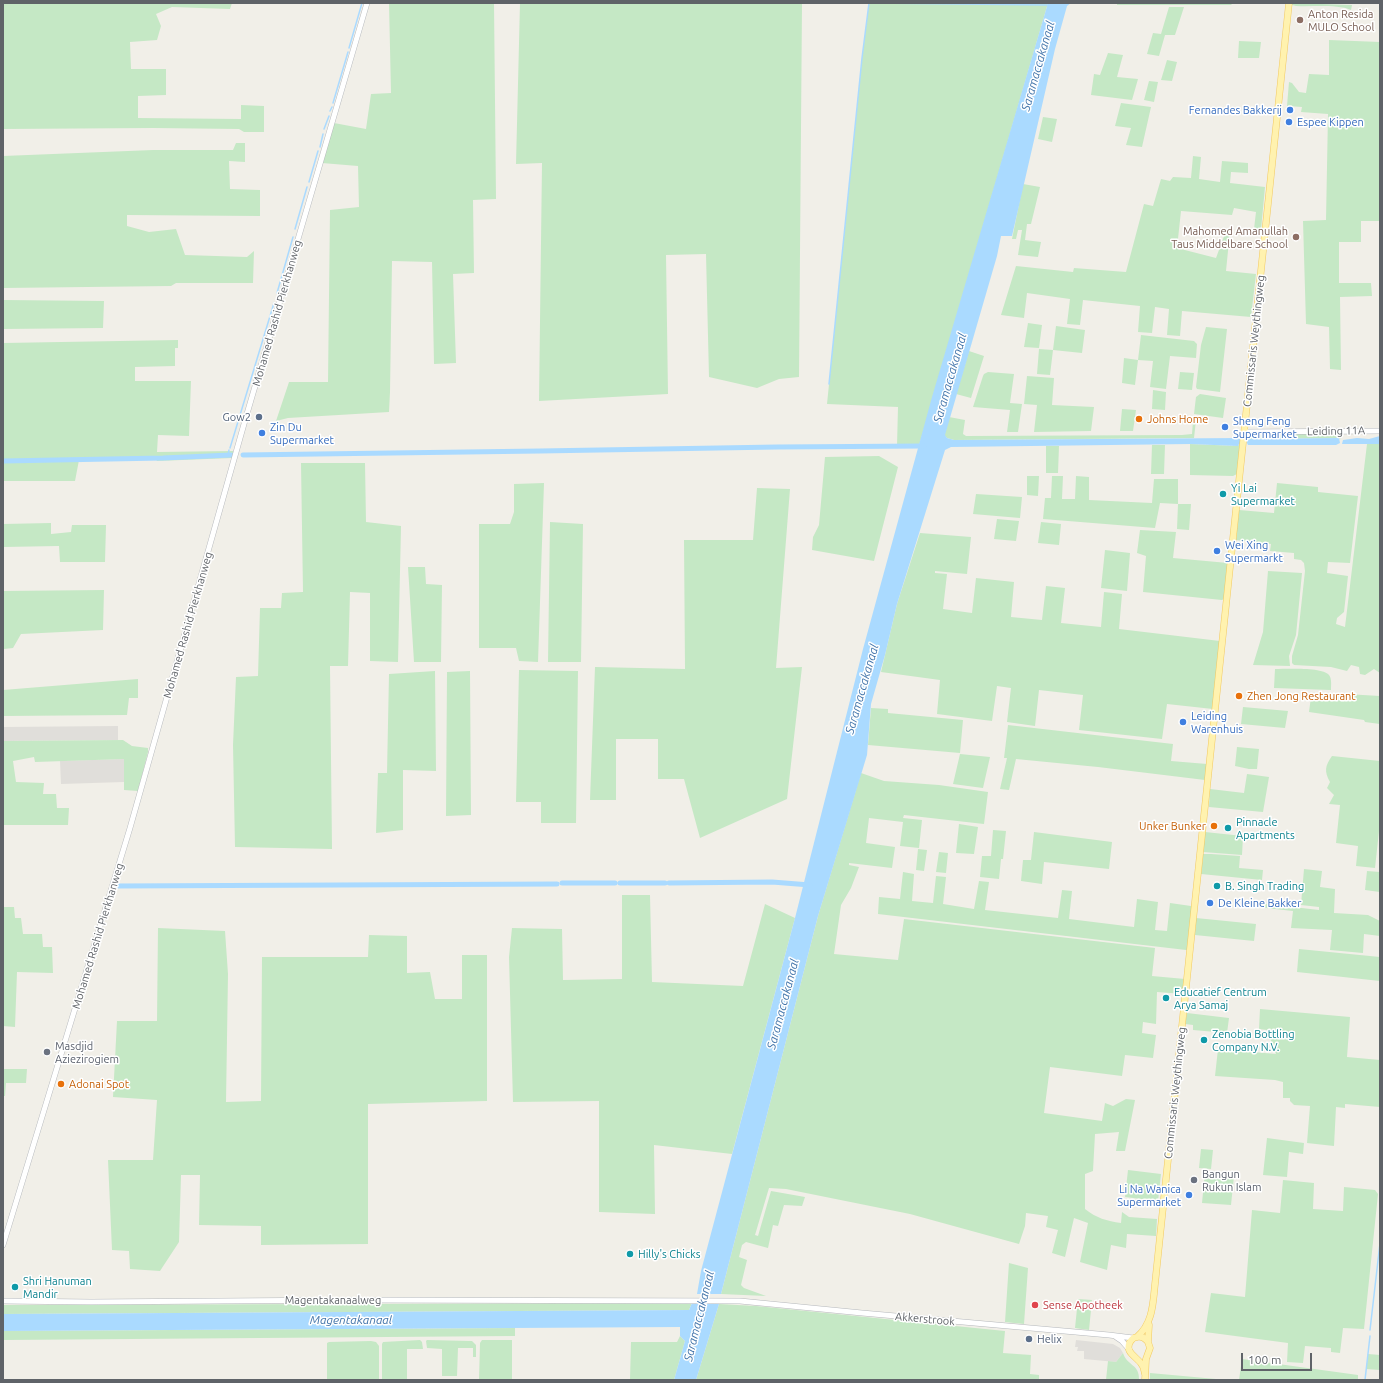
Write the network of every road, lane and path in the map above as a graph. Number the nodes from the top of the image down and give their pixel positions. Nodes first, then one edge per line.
1 (367, 3) edge
2 (1289, 3) edge
3 (1380, 431) edge
4 (1244, 435) junction
5 (3, 1245) edge
6 (3, 1301) edge
7 (740, 1301) joint
8 (1149, 1323) junction
9 (1109, 1335) junction
10 (1135, 1337) junction
11 (1148, 1342) junction
12 (1129, 1350) junction
13 (1148, 1354) junction
14 (1136, 1358) junction
15 (1145, 1377) edge

1 - 5 street, Mohamed Rashid Pierkhanweg
2 - 4 main road, Commissaris Weythingweg
3 - 4 street, Leiding 11A
4 - 8 main road, Commissaris Weythingweg
6 - 7 street, Magentakanaalweg
7 - 9 street, Akkerstrook
8 - 10 main road
8 - 11 main road, Commissaris Weythingweg
9 - 10 street, Akkerstrook
9 - 12 street
10 - 11 main road
10 - 12 main road
11 - 13 main road
12 - 14 main road
13 - 14 main road
13 - 15 main road
14 - 15 main road

